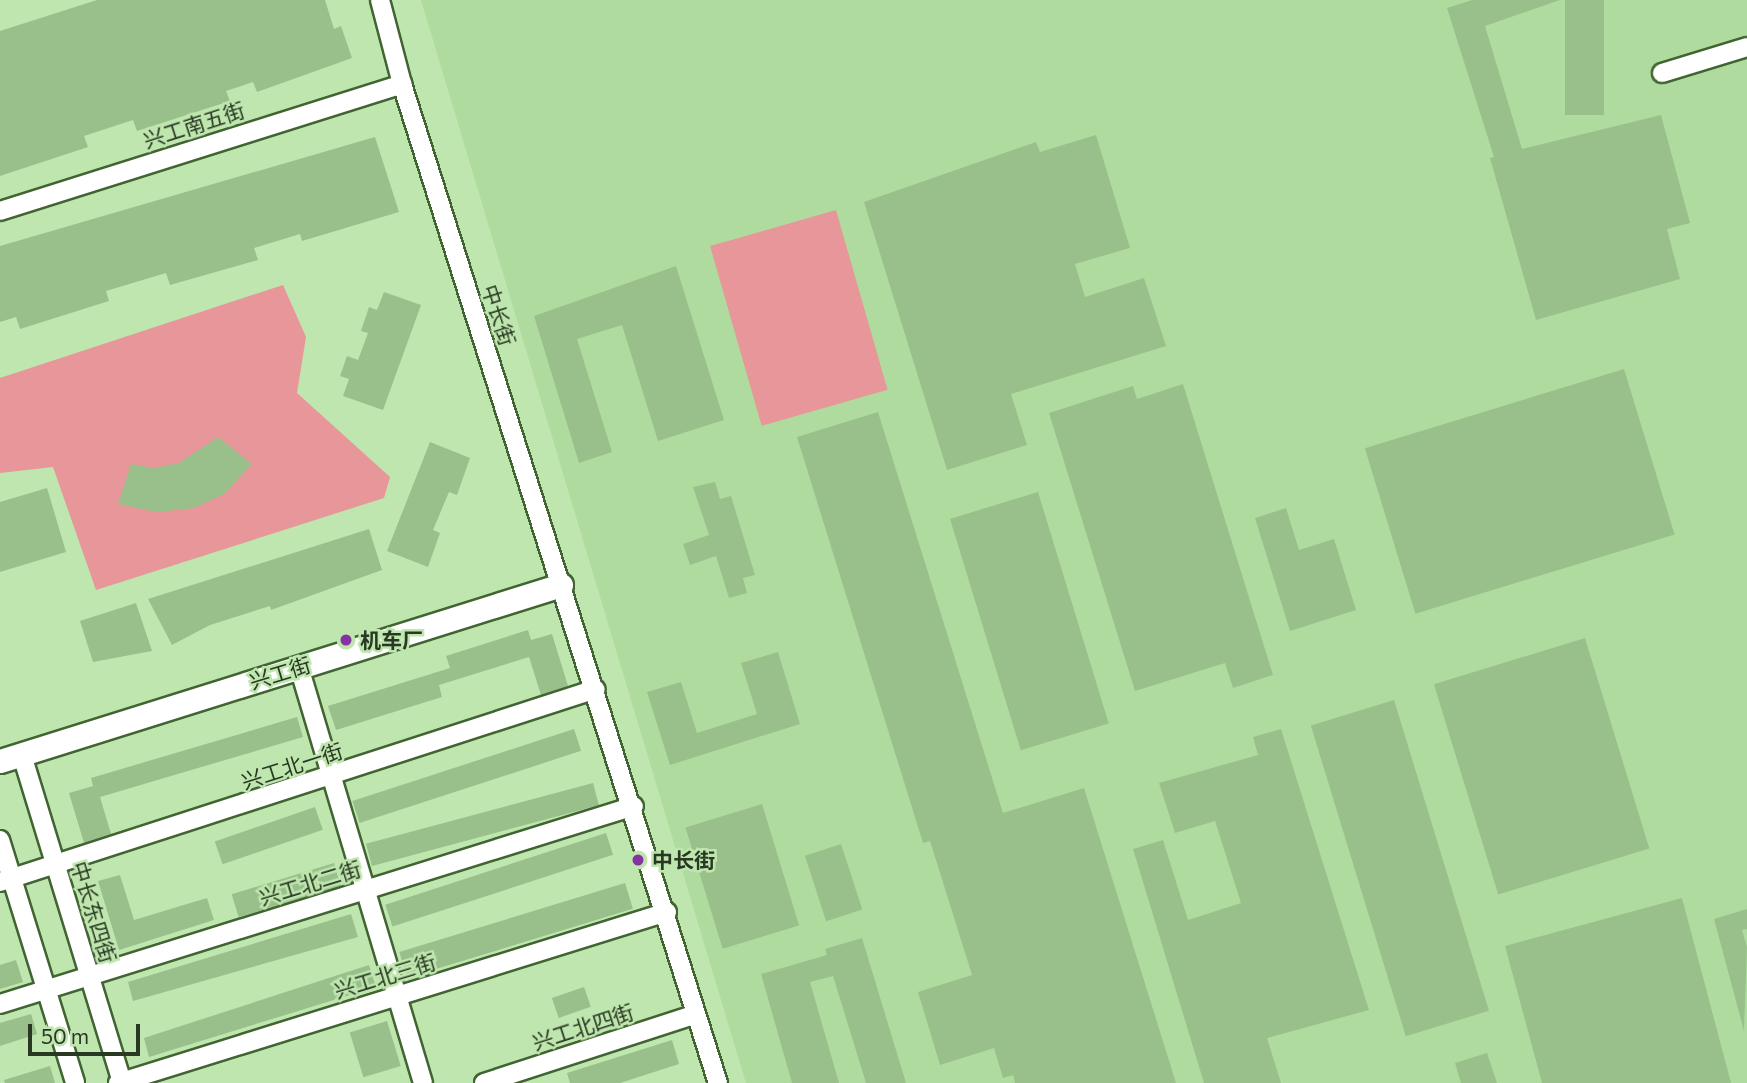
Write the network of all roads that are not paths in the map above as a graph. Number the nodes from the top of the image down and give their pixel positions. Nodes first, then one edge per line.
1 (380, 0) edge
2 (1747, 47) edge
3 (1662, 73) dead end
4 (402, 84) junction
5 (0, 211) edge
6 (561, 585) junction
7 (299, 667) junction
8 (596, 689) junction
9 (11, 758) edge
10 (332, 778) junction
11 (634, 806) junction
12 (0, 840) edge
13 (55, 865) junction
14 (6, 881) edge
15 (365, 890) junction
16 (667, 912) junction
17 (89, 976) junction
18 (47, 990) junction
19 (397, 996) junction
20 (0, 1004) edge
21 (696, 1014) junction
22 (75, 1083) edge
23 (120, 1083) edge
24 (423, 1083) edge
25 (484, 1083) edge
26 (718, 1083) edge

1 - 4 street, 中长街
2 - 3 street
4 - 5 street, 兴工南五街
4 - 6 street, 中长街
6 - 7 main road, 兴工街
6 - 8 street, 中长街
7 - 9 main road, 兴工街
7 - 10 street
8 - 10 street, 兴工北一街
8 - 11 street, 中长街
9 - 13 street, 中长东四街
10 - 13 street, 兴工北一街
10 - 15 street
11 - 15 street, 兴工北二街
11 - 16 street, 中长街
12 - 14 street
13 - 14 street, 兴工北一街
13 - 17 street, 中长东四街
14 - 18 street
15 - 17 street, 兴工北二街
15 - 19 street
16 - 19 street, 兴工北三街
16 - 21 street, 中长街
17 - 18 street, 兴工北二街
17 - 23 street, 中长东四街
18 - 20 street, 兴工北二街
18 - 22 street
19 - 23 street, 兴工北三街
19 - 24 street
21 - 25 street, 兴工北四街
21 - 26 street, 中长街

